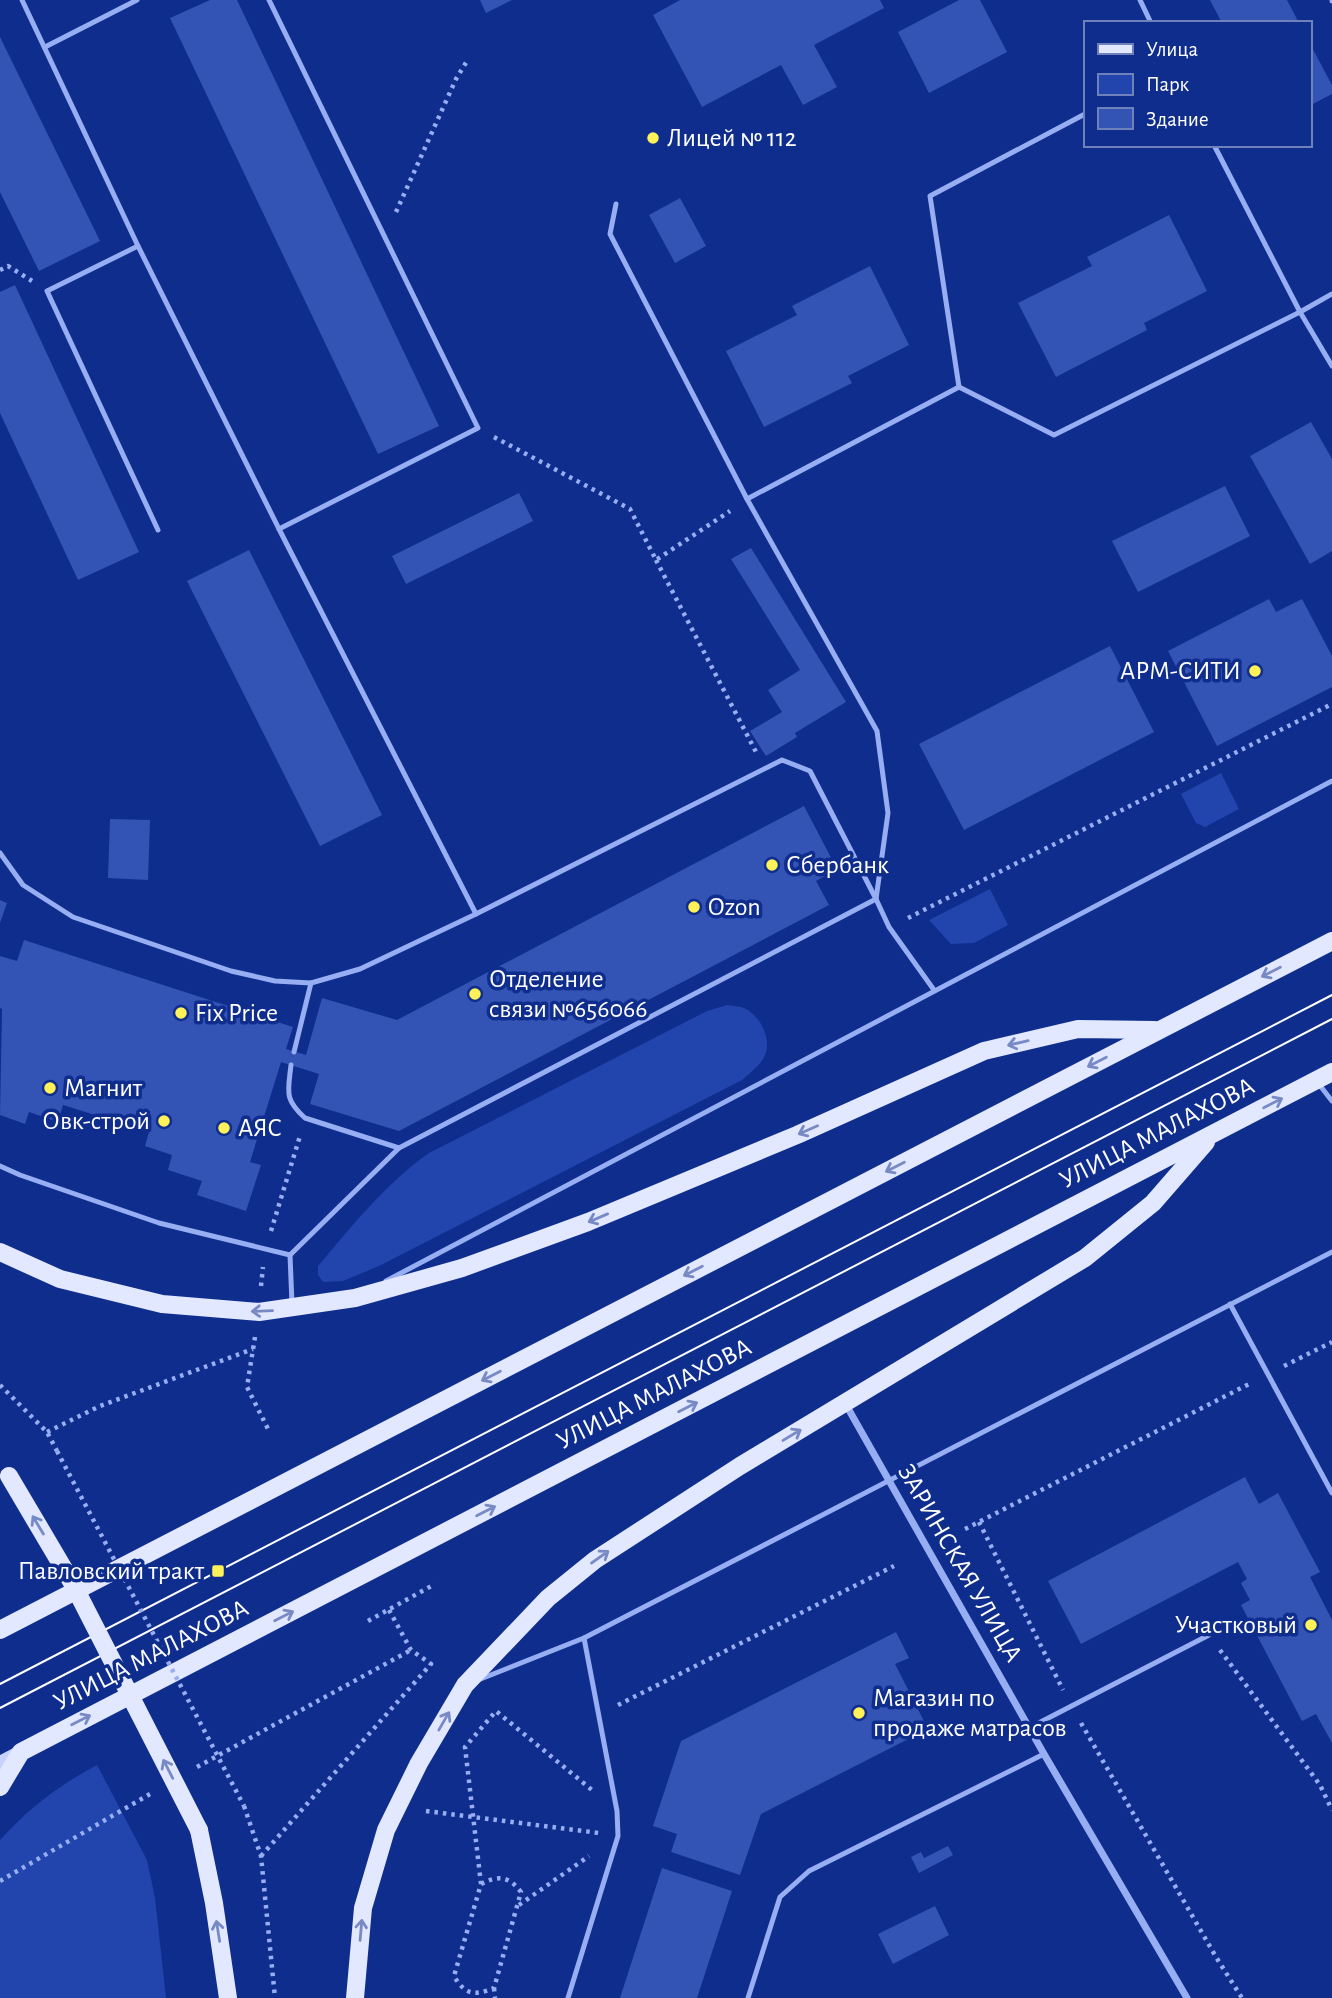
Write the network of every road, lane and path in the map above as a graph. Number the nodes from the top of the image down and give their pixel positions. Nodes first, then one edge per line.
1 (22, 0) edge
2 (137, 0) edge
3 (268, 0) edge
4 (1140, 0) edge
5 (1150, 21) edge
6 (45, 47) junction
7 (467, 61) dead end
8 (1084, 115) edge
9 (1215, 147) edge
10 (616, 204) dead end
11 (385, 236) junction
12 (138, 246) junction
13 (0, 270) edge
14 (47, 291) junction
15 (1332, 294) edge
16 (1300, 312) junction
17 (1332, 366) edge
18 (959, 387) junction
19 (478, 428) junction
20 (747, 499) junction
21 (279, 529) junction
22 (158, 530) dead end
23 (656, 560) junction
24 (1332, 704) edge
25 (765, 769) junction
26 (1332, 781) edge
27 (0, 853) edge
28 (876, 899) junction
29 (476, 914) junction
30 (889, 927) junction
31 (1332, 940) edge
32 (311, 983) junction
33 (934, 990) junction
34 (1158, 1030) junction
35 (294, 1052) dead end
36 (291, 1065) dead end
37 (1332, 1072) edge
38 (1315, 1081) junction
39 (1332, 1101) edge
40 (1213, 1134) junction
41 (399, 1148) junction
42 (0, 1166) edge
43 (0, 1252) edge
44 (1332, 1252) edge
45 (290, 1255) junction
46 (355, 1298) junction
47 (1230, 1304) junction
48 (292, 1309) junction
49 (1332, 1342) edge
50 (253, 1349) dead end
51 (1268, 1374) junction
52 (0, 1385) edge
53 (247, 1387) dead end
54 (845, 1402) junction
55 (268, 1429) dead end
56 (47, 1433) junction
57 (4, 1471) edge
58 (888, 1480) junction
59 (1332, 1493) edge
60 (979, 1522) junction
61 (965, 1529) dead end
62 (894, 1566) dead end
63 (435, 1584) dead end
64 (389, 1610) junction
65 (368, 1621) dead end
66 (0, 1630) edge
67 (1209, 1635) joint
68 (584, 1638) junction
69 (411, 1650) junction
70 (465, 1685) junction
71 (1071, 1706) junction
72 (598, 1715) junction
73 (1029, 1728) junction
74 (21, 1752) junction
75 (1044, 1754) junction
76 (0, 1763) edge
77 (193, 1770) dead end
78 (0, 1787) edge
79 (157, 1791) dead end
80 (1332, 1810) edge
81 (426, 1811) dead end
82 (617, 1811) junction
83 (473, 1818) junction
84 (618, 1836) junction
85 (261, 1856) junction
86 (0, 1881) edge
87 (481, 1884) junction
88 (519, 1905) junction
89 (494, 1988) junction
90 (228, 1998) edge
91 (275, 1998) edge
92 (355, 1998) edge
93 (495, 1998) edge
94 (568, 1998) edge
95 (748, 1998) edge
96 (1187, 1998) edge
97 (1242, 1998) edge

1 - 6 lane
2 - 6 lane
3 - 11 lane
4 - 5 lane
6 - 12 lane
7 - 11 path
8 - 18 lane
9 - 16 lane
10 - 20 lane
11 - 19 lane
12 - 14 lane
12 - 21 lane
13 - 14 path
14 - 22 lane
15 - 16 lane
16 - 17 lane
16 - 18 lane
18 - 20 lane
19 - 21 lane
19 - 23 path
20 - 23 path
20 - 28 lane
21 - 29 lane
23 - 25 path
24 - 30 path
25 - 28 lane
25 - 29 lane
26 - 33 lane
27 - 32 lane
28 - 30 lane
28 - 41 lane
29 - 32 lane
30 - 33 lane
31 -> 34 main road
32 - 35 lane
33 - 46 lane
34 -> 46 main road
34 -> 66 main road
36 - 41 lane
37 - 38 main road, УЛИЦА МАЛАХОВА
38 - 39 lane
40 -> 38 main road, УЛИЦА МАЛАХОВА
40 - 54 main road
74 -> 40 main road, УЛИЦА МАЛАХОВА
41 - 45 lane
42 - 45 lane
48 -> 43 main road
44 - 47 lane
45 - 48 lane
46 - 48 main road
47 - 51 lane
47 - 58 lane
49 - 51 path
50 - 56 path
51 - 59 lane
51 - 60 path
52 - 56 path
53 - 55 path
54 - 58 street, ЗАРИНСКАЯ УЛИЦА
70 -> 54 main road
56 - 85 path, bridge
90 -> 57 main road, bridge
58 - 68 lane
58 - 73 street, ЗАРИНСКАЯ УЛИЦА
60 - 61 path
60 - 71 path
62 - 72 path
63 - 64 path
64 - 65 path
64 - 69 path
67 - 71 lane
67 - 80 path
68 - 70 lane
68 - 72 lane
69 - 77 path
69 - 85 path
92 -> 70 main road
71 - 73 lane
71 - 97 path
72 - 82 lane
73 - 75 street, ЗАРИНСКАЯ УЛИЦА
74 - 76 main road, УЛИЦА МАЛАХОВА
74 - 78 main road
75 - 95 lane
75 - 96 street, ЗАРИНСКАЯ УЛИЦА
79 - 86 path
81 - 83 path
82 - 83 path
82 - 84 lane
83 - 84 path
83 - 87 path
84 - 88 path
84 - 94 lane
85 - 91 path
87 - 88 path
87 - 89 path
88 - 89 path
89 - 93 path

